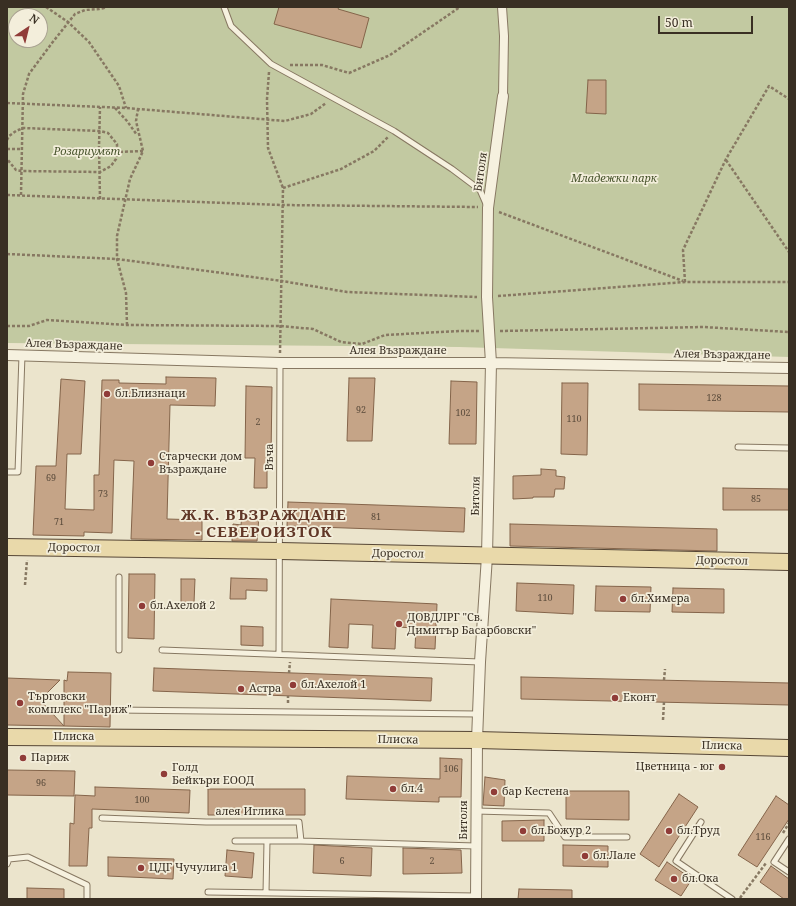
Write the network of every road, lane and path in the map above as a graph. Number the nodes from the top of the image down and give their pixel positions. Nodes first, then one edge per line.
1 (46, 7) edge
2 (104, 7) edge
3 (224, 7) edge
4 (460, 7) edge
5 (502, 7) edge
6 (68, 22) junction
7 (271, 64) junction
8 (504, 96) joint
9 (334, 98) junction
10 (789, 99) edge
11 (7, 103) edge
12 (23, 103) junction
13 (100, 107) junction
14 (115, 108) junction
15 (126, 108) junction
16 (138, 109) junction
17 (267, 119) junction
18 (23, 128) junction
19 (100, 131) junction
20 (394, 131) junction
21 (139, 138) junction
22 (7, 140) edge
23 (21, 149) junction
24 (7, 150) edge
25 (100, 151) junction
26 (143, 151) junction
27 (117, 152) junction
28 (7, 159) edge
29 (726, 159) junction
30 (21, 171) junction
31 (100, 172) junction
32 (283, 188) junction
33 (7, 195) edge
34 (21, 195) junction
35 (100, 198) junction
36 (125, 199) junction
37 (282, 205) junction
38 (488, 208) junction
39 (789, 252) edge
40 (7, 254) edge
41 (116, 258) junction
42 (282, 281) junction
43 (685, 282) junction
44 (789, 282) edge
45 (487, 297) junction
46 (127, 324) junction
47 (7, 326) edge
48 (280, 326) junction
49 (489, 331) junction
50 (789, 332) edge
51 (7, 355) edge
52 (22, 355) junction
53 (280, 363) junction
54 (492, 363) junction
55 (789, 368) edge
56 (738, 447) dead end
57 (789, 448) edge
58 (7, 472) edge
59 (7, 547) edge
60 (28, 548) junction
61 (280, 551) junction
62 (487, 556) junction
63 (789, 562) edge
64 (119, 577) dead end
65 (25, 585) dead end
66 (119, 650) dead end
67 (162, 650) dead end
68 (279, 654) junction
69 (480, 662) junction
70 (665, 669) dead end
71 (664, 680) dead end
72 (664, 702) dead end
73 (115, 710) dead end
74 (477, 714) junction
75 (663, 720) dead end
76 (7, 737) edge
77 (477, 740) junction
78 (789, 748) edge
79 (476, 811) junction
80 (102, 818) dead end
81 (701, 822) dead end
82 (627, 837) dead end
83 (789, 839) edge
84 (235, 841) dead end
85 (267, 841) junction
86 (301, 841) junction
87 (476, 846) junction
88 (7, 864) edge
89 (789, 872) edge
90 (208, 892) dead end
91 (266, 894) junction
92 (476, 897) edge
93 (87, 899) edge
94 (732, 899) edge

1 - 6 path
2 - 6 path
3 - 7 lane
4 - 7 path
5 - 8 street
6 - 12 path
6 - 15 path
7 - 9 lane
7 - 17 path
8 - 38 street, Битоля
9 - 17 path
9 - 20 lane
10 - 29 path
11 - 12 path
12 - 13 path
12 - 18 path
13 - 14 path
13 - 19 path
14 - 15 path
14 - 21 path
15 - 16 path
16 - 17 path
16 - 21 path
17 - 32 path
18 - 19 path
18 - 22 path
18 - 23 path
19 - 25 path
19 - 27 path
20 - 32 path
20 - 38 lane
21 - 26 path
23 - 24 path
23 - 30 path
25 - 27 path
25 - 31 path
26 - 27 path
26 - 36 path
27 - 31 path
28 - 30 path
29 - 39 path
29 - 43 path
30 - 31 path
30 - 34 path
31 - 35 path
32 - 37 path
33 - 34 path
34 - 35 path
35 - 36 path
36 - 37 path
36 - 41 path
37 - 38 path
37 - 42 path
38 - 43 path
38 - 45 street, Битоля
40 - 41 path
41 - 42 path
41 - 46 path
42 - 45 path
42 - 48 path
43 - 44 path
43 - 45 path
45 - 49 street, Битоля
46 - 47 path
46 - 48 path
48 - 49 path
48 - 53 path
49 - 50 path
49 - 54 street, Битоля
51 - 52 street, Алея Възраждане
52 - 53 street, Алея Възраждане
52 - 58 lane
53 - 54 street, Алея Възраждане
53 - 61 lane, Въча
54 - 55 street, Алея Възраждане
54 - 62 street, Битоля
56 - 57 lane
59 - 60 main road, Доростол
60 - 61 main road, Доростол
60 - 65 path
61 - 62 main road, Доростол
61 - 68 lane, Въча
62 - 63 main road, Доростол
62 - 69 street, Битоля
64 - 66 lane
67 - 68 lane
68 - 69 lane
69 - 74 street, Битоля
70 - 71 path
72 - 75 path
73 - 74 lane
74 - 77 street, Битоля
76 - 77 main road, Плиска
77 - 78 main road, Плиска
77 - 79 street, Битоля
79 - 82 lane
79 - 87 street, Битоля
80 - 86 lane, алея Иглика
81 - 94 lane
83 - 89 lane
84 - 85 lane
85 - 86 lane
85 - 91 lane
86 - 87 lane
87 - 92 street, Битоля
88 - 93 lane
90 - 91 lane
91 - 92 lane

